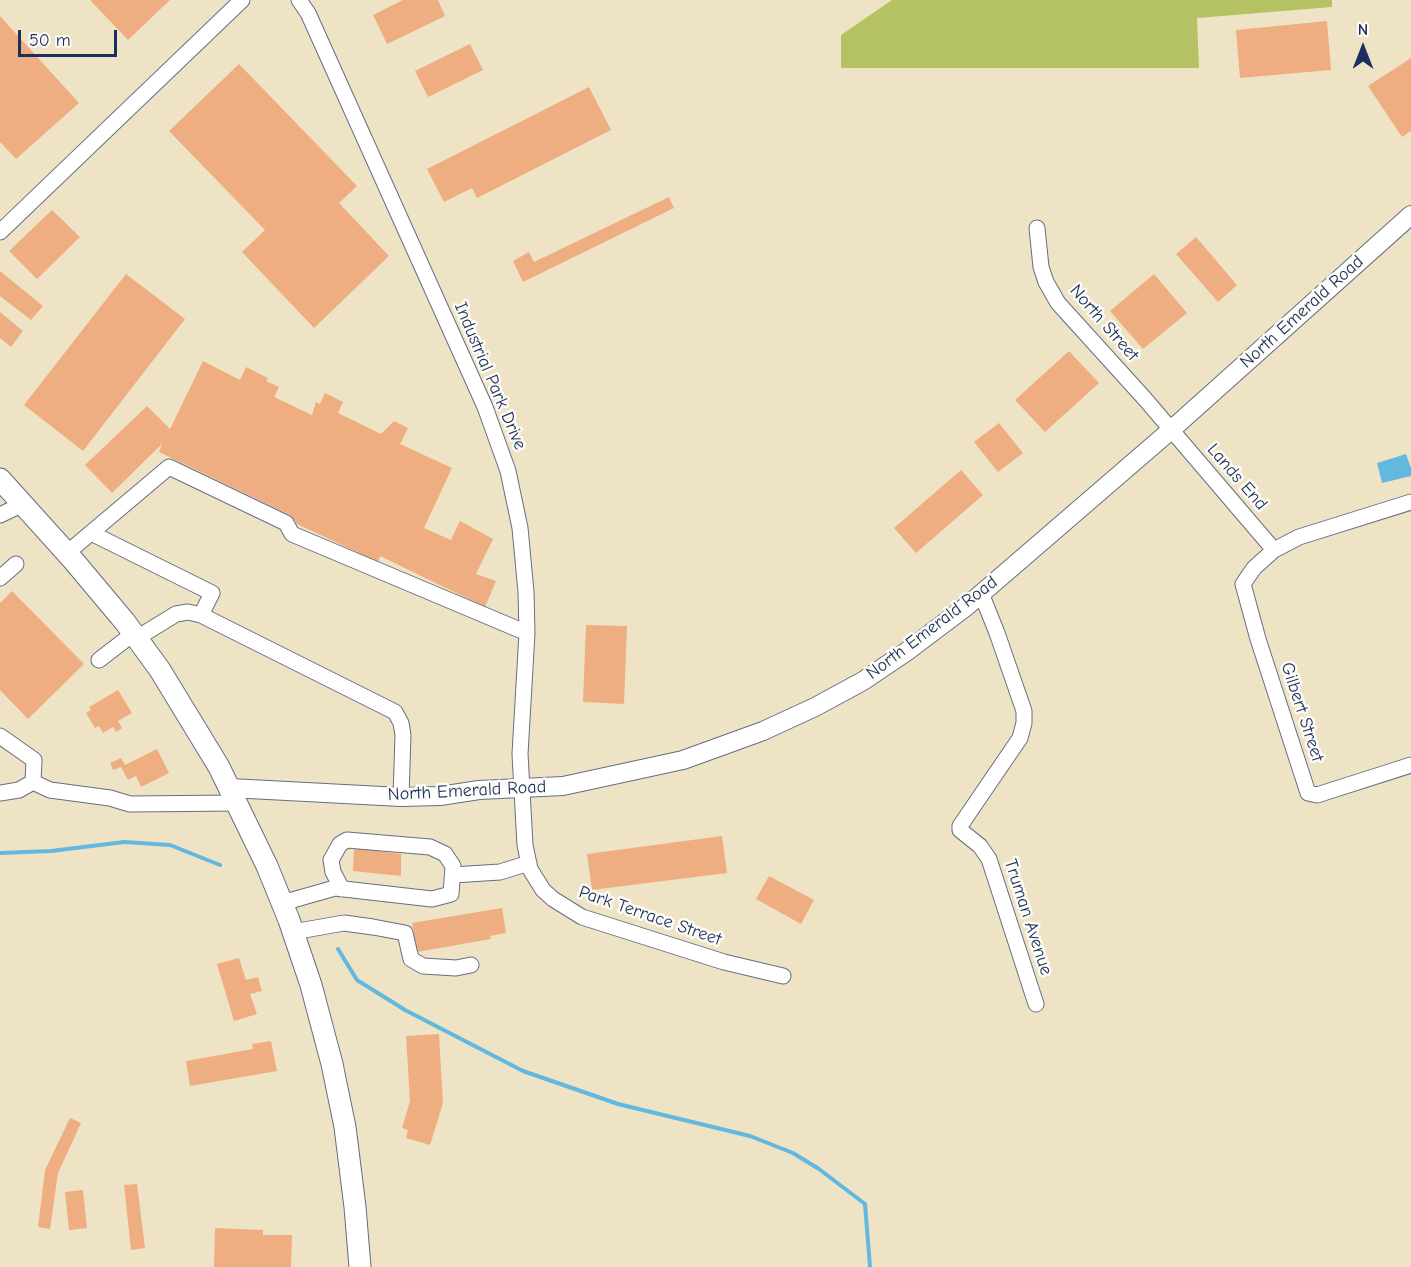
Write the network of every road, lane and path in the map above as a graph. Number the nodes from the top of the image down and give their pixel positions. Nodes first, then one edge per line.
1 (242, 0) edge
2 (301, 3) edge
3 (1411, 214) edge
4 (1037, 228) dead end
5 (0, 232) edge
6 (1171, 430) junction
7 (0, 479) edge
8 (1411, 502) edge
9 (23, 504) junction
10 (0, 515) edge
11 (92, 533) junction
12 (1274, 550) junction
13 (67, 553) junction
14 (16, 564) dead end
15 (0, 578) edge
16 (981, 593) junction
17 (201, 615) junction
18 (527, 633) junction
19 (135, 636) junction
20 (99, 660) dead end
21 (0, 736) edge
22 (1411, 765) edge
23 (33, 782) junction
24 (521, 788) junction
25 (0, 793) edge
26 (234, 796) junction
27 (401, 796) junction
28 (529, 863) junction
29 (453, 875) junction
30 (342, 889) junction
31 (282, 903) junction
32 (293, 932) junction
33 (471, 965) dead end
34 (783, 976) dead end
35 (1036, 1004) dead end
36 (360, 1267) edge

1 - 5 street
2 - 18 street, Industrial Park Drive
3 - 6 main road, North Emerald Road
4 - 6 street, North Street
6 - 12 street, Lands End
6 - 16 main road, North Emerald Road
7 - 9 highway
8 - 12 street
9 - 10 street
9 - 13 highway
11 - 13 street
11 - 17 street
11 - 18 street
12 - 22 street, Gilbert Street
13 - 19 highway
14 - 15 street
16 - 24 main road, North Emerald Road
16 - 35 street, Truman Avenue
17 - 19 street
17 - 27 street
18 - 24 street, Industrial Park Drive
19 - 20 street
19 - 26 highway
21 - 23 street
23 - 25 street
23 - 26 street
24 - 27 main road, North Emerald Road
24 - 28 street, Park Terrace Street
26 - 27 main road, North Emerald Road
26 - 31 highway
28 - 29 street
28 - 34 street, Park Terrace Street
29 - 30 street
29 - 30 street
30 - 31 street
31 - 32 highway
32 - 33 street
32 - 36 highway

